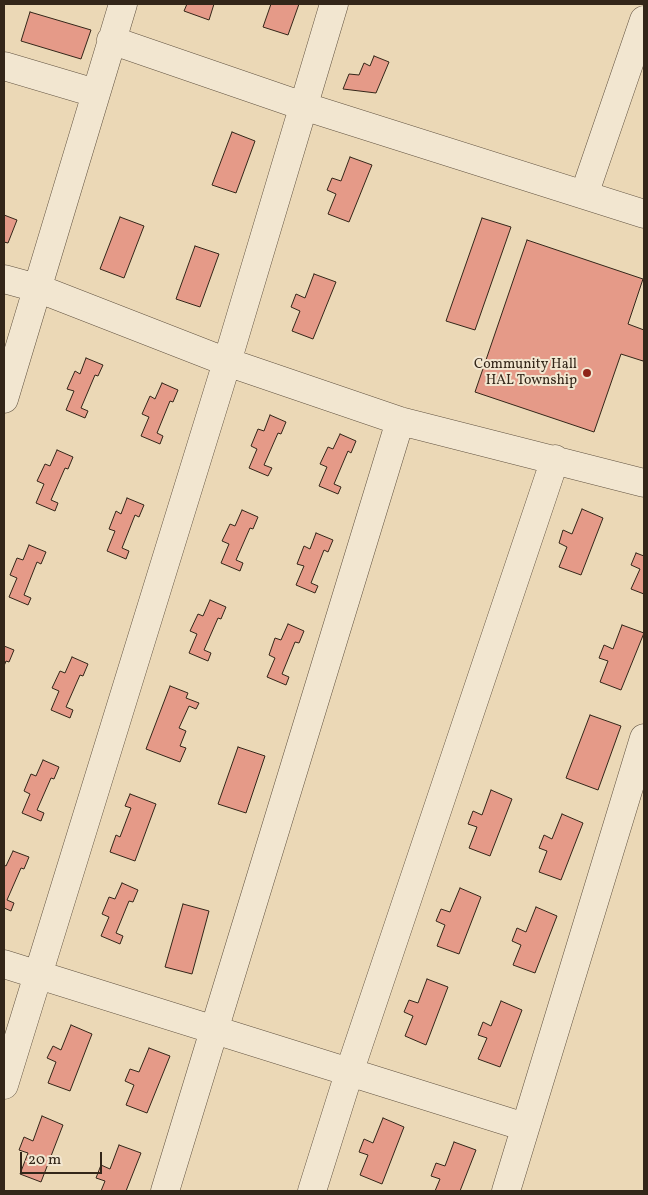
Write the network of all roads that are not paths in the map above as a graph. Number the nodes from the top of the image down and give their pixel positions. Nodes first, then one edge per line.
1 (123, 4) edge
2 (334, 4) edge
3 (644, 20) edge
4 (111, 40) junction
5 (4, 66) edge
6 (95, 93) junction
7 (303, 106) junction
8 (584, 195) junction
9 (644, 214) edge
10 (4, 279) edge
11 (37, 288) junction
12 (227, 362) junction
13 (4, 399) edge
14 (400, 421) junction
15 (555, 459) junction
16 (644, 483) edge
17 (644, 738) edge
18 (4, 964) edge
19 (39, 975) junction
20 (215, 1028) junction
21 (350, 1070) junction
22 (4, 1085) edge
23 (525, 1127) junction
24 (165, 1191) edge
25 (312, 1191) edge
26 (506, 1191) edge

1 - 4 lane
2 - 7 lane
3 - 8 lane
4 - 6 lane
4 - 7 lane
5 - 6 lane
6 - 11 lane
7 - 8 lane
7 - 12 lane
8 - 9 lane
10 - 11 lane
11 - 12 lane
11 - 13 lane
12 - 14 lane
12 - 19 lane
14 - 15 lane
14 - 20 lane
15 - 16 lane
15 - 21 lane
17 - 23 lane
18 - 19 lane
19 - 20 lane
19 - 22 lane
20 - 21 lane
20 - 24 lane
21 - 23 lane
21 - 25 lane
23 - 26 lane

